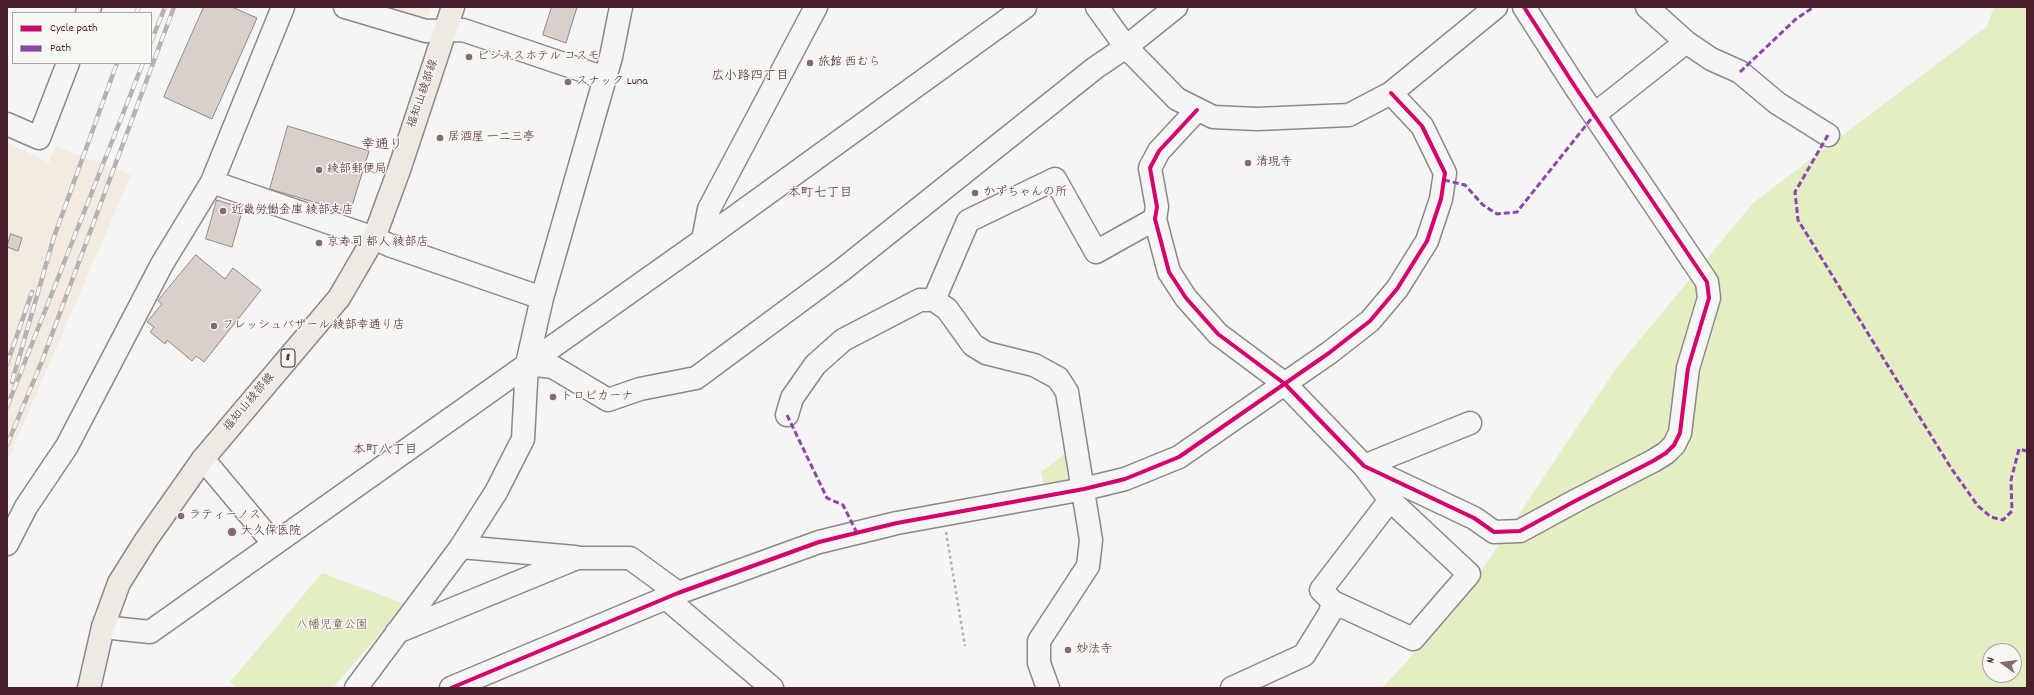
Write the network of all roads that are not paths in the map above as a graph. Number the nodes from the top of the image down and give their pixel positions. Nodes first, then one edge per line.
1 (283, 7) edge
2 (345, 7) edge
3 (453, 7) edge
4 (621, 7) edge
5 (816, 7) edge
6 (1025, 7) edge
7 (1097, 7) edge
8 (1176, 7) edge
9 (1496, 7) edge
10 (1524, 7) edge
11 (1647, 7) edge
12 (446, 31) junction
13 (1686, 42) junction
14 (1126, 47) junction
15 (68, 64) edge
16 (605, 78) junction
17 (1391, 93) junction
18 (1197, 110) junction
19 (1595, 114) junction
20 (7, 124) edge
21 (1828, 135) dead end
22 (212, 182) junction
23 (1154, 219) junction
24 (374, 238) junction
25 (703, 240) junction
26 (542, 298) junction
27 (934, 300) junction
28 (527, 364) junction
29 (1285, 384) junction
30 (787, 416) dead end
31 (1470, 423) dead end
32 (203, 459) junction
33 (1364, 466) junction
34 (1084, 488) junction
35 (1390, 500) junction
36 (7, 544) edge
37 (274, 544) junction
38 (461, 547) junction
39 (577, 558) junction
40 (672, 596) junction
41 (1333, 602) junction
42 (103, 627) junction
43 (396, 632) junction
44 (89, 688) edge
45 (356, 688) edge
46 (451, 688) edge
47 (772, 688) edge
48 (1048, 688) edge
49 (1232, 688) edge

1 - 22 street
2 - 12 street
3 - 12 main road, 福知山綾部線 / 8
4 - 16 street
5 - 25 street
6 - 25 street
7 - 14 street
8 - 14 street
9 - 17 street
10 - 19 street
11 - 13 street
12 - 16 street
12 - 24 main road, 福知山綾部線 / 8
13 - 19 street
13 - 21 street
14 - 18 street
14 - 28 street
15 - 20 street
16 - 26 street
17 - 18 street
17 - 29 street
18 - 23 street
19 - 33 street
22 - 24 street
22 - 36 street
23 - 27 street
23 - 29 street
24 - 26 street
24 - 32 main road, 福知山綾部線 / 8
25 - 28 street
26 - 28 street
27 - 30 street
27 - 34 street
28 - 37 street
28 - 38 street
29 - 33 street
29 - 34 street
31 - 33 street
32 - 37 street
32 - 42 main road, 福知山綾部線 / 8
33 - 35 street
34 - 40 street
34 - 48 street
35 - 41 street
35 - 41 street
37 - 42 street
38 - 39 street
38 - 43 street
39 - 40 street
39 - 43 street
40 - 46 street
40 - 47 street
41 - 49 street
42 - 44 main road, 福知山綾部線 / 8
43 - 45 street

